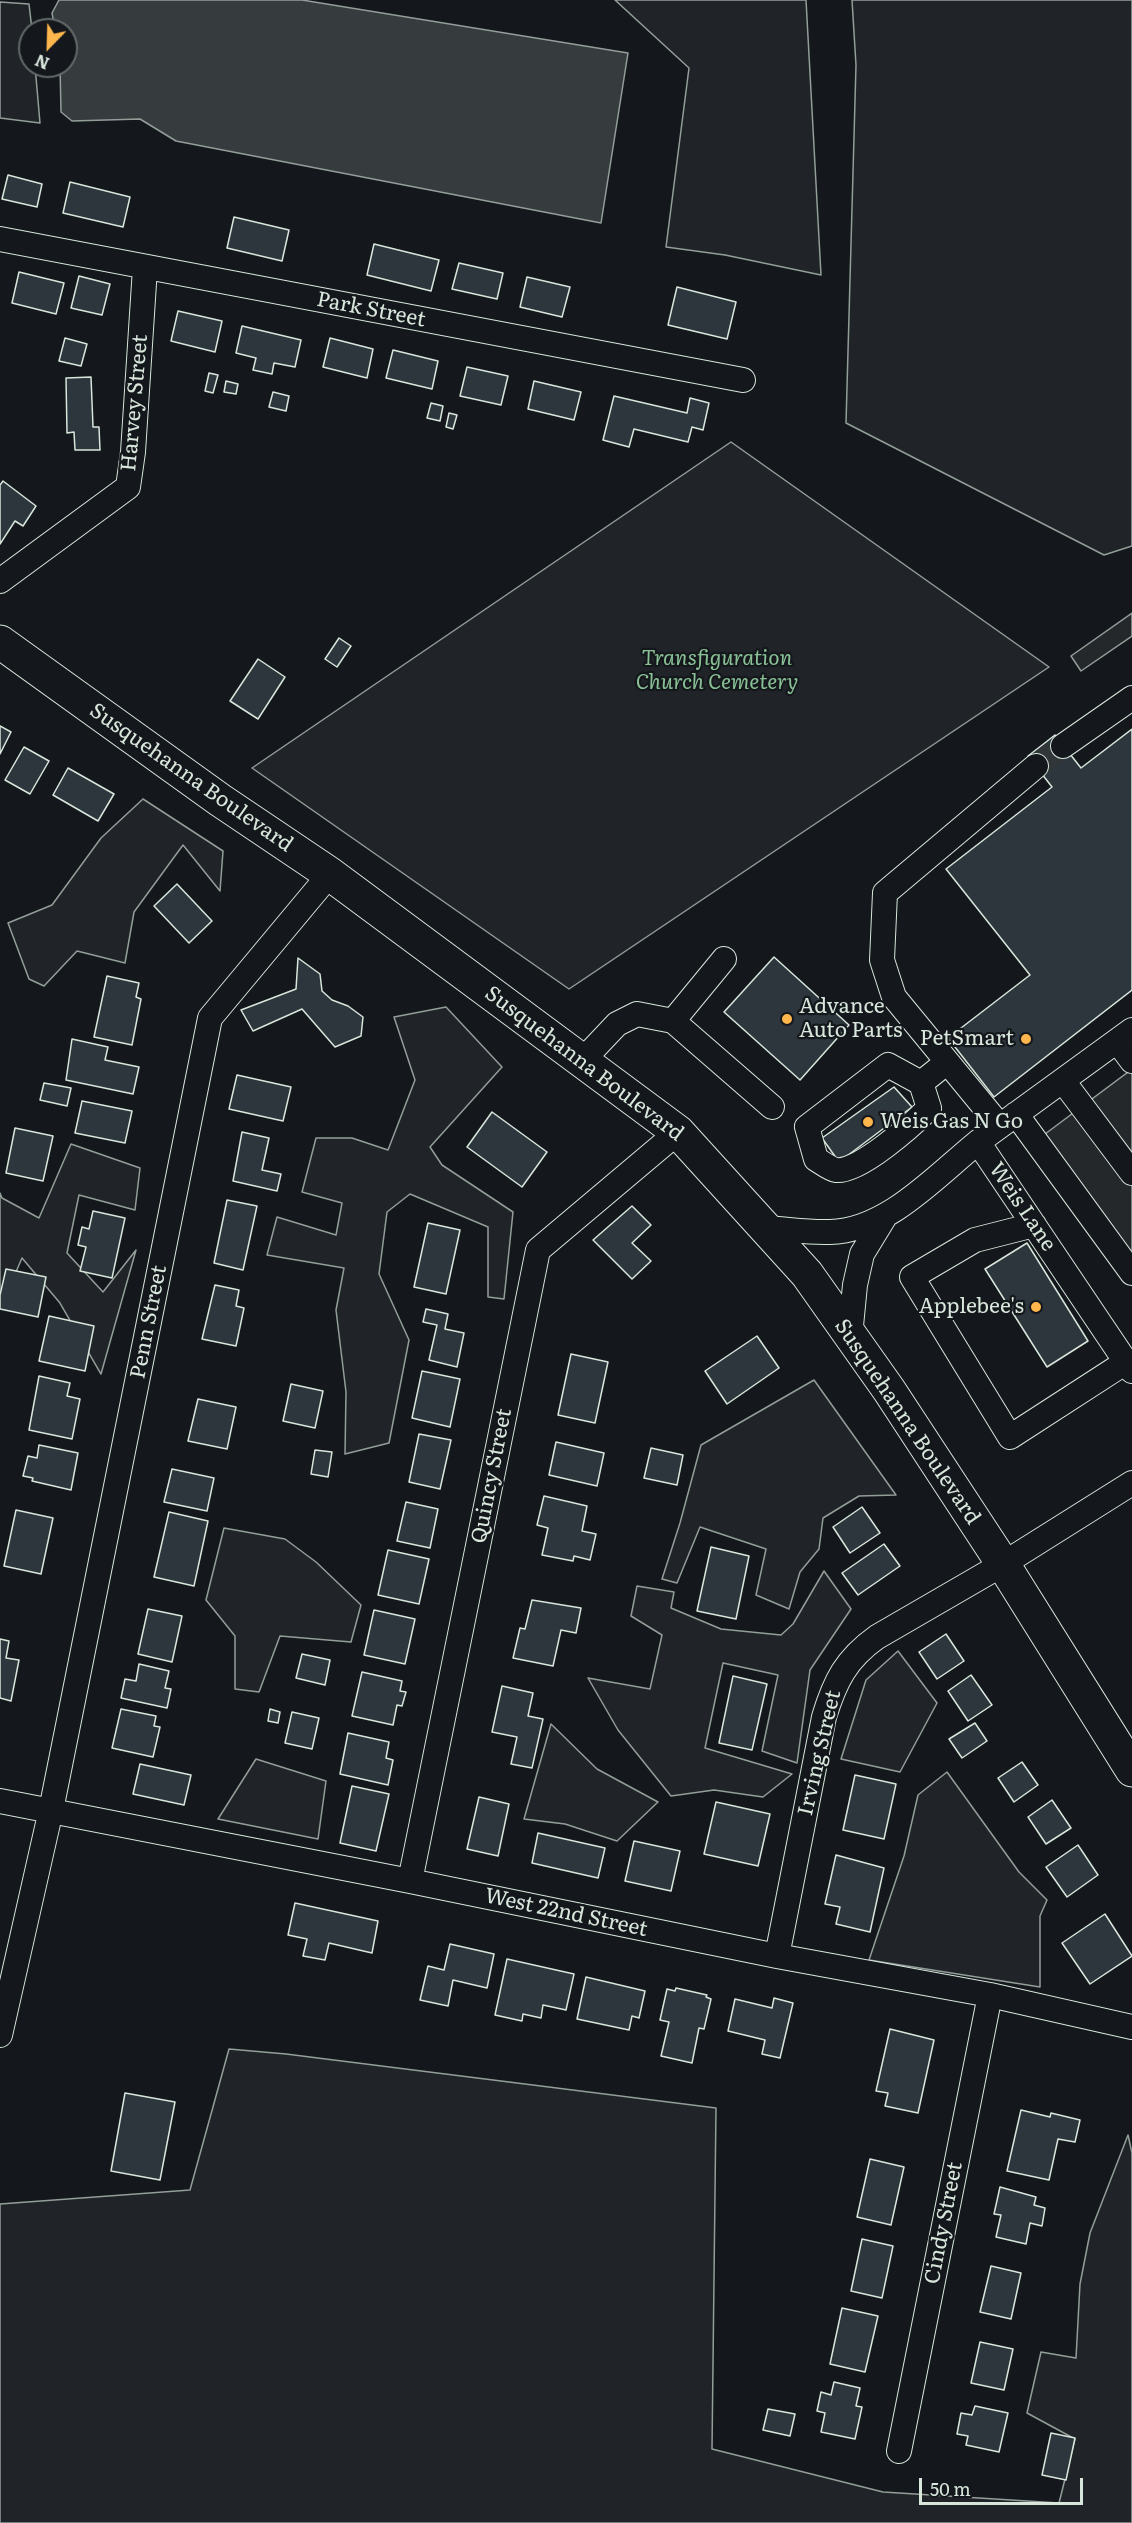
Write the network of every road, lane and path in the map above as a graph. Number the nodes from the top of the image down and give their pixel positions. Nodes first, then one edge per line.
1 (0, 239) edge
2 (144, 268) junction
3 (743, 380) dead end
4 (0, 581) edge
5 (0, 642) edge
6 (1132, 698) edge
7 (1063, 746) tunnel mouth
8 (1036, 766) tunnel mouth
9 (330, 874) junction
10 (724, 958) dead end
11 (673, 1021) junction
12 (1124, 1036) edge
13 (582, 1061) junction
14 (1132, 1061) edge
15 (946, 1063) junction
16 (1063, 1080) junction
17 (921, 1083) junction
18 (772, 1107) dead end
19 (1008, 1120) junction
20 (678, 1132) junction
21 (978, 1142) junction
22 (1132, 1173) edge
23 (885, 1218) junction
24 (1034, 1225) junction
25 (765, 1228) junction
26 (1132, 1273) edge
27 (850, 1336) junction
28 (1129, 1366) edge
29 (1132, 1483) edge
30 (1003, 1564) junction
31 (1132, 1770) edge
32 (0, 1801) edge
33 (51, 1810) junction
34 (410, 1881) junction
35 (777, 1956) junction
36 (990, 1995) junction
37 (1132, 2027) edge
38 (0, 2035) edge
39 (898, 2451) dead end

1 - 2 street, Park Street
2 - 3 street, Park Street
2 - 4 street, Harvey Street
5 - 9 highway, Susquehanna Boulevard
6 - 7 street
8 - 15 street
9 - 13 highway, Susquehanna Boulevard
9 - 33 street, Penn Street
10 - 11 street
11 - 13 street
11 - 18 street
12 - 14 street
12 - 16 street, Weis Lane
13 - 20 highway, Susquehanna Boulevard
15 - 17 street
15 - 19 street
16 - 19 street, Weis Lane
16 - 22 street
17 - 17 street
19 - 21 street, Weis Lane
19 - 26 street
20 - 25 highway, Susquehanna Boulevard
20 - 34 street, Quincy Street
21 - 23 street
21 - 24 street, Weis Lane
23 - 25 street
23 - 27 street
24 - 28 street, Weis Lane
24 - 28 street
25 - 27 highway, Susquehanna Boulevard
27 - 30 highway, Susquehanna Boulevard
29 - 30 street
30 - 31 highway, Susquehanna Boulevard
30 - 35 street, Irving Street
32 - 33 street, West 22nd Street
33 - 34 street, West 22nd Street
33 - 38 street, Penn Street
34 - 35 street, West 22nd Street
35 - 36 street, West 22nd Street
36 - 37 street, West 22nd Street
36 - 39 street, Cindy Street

